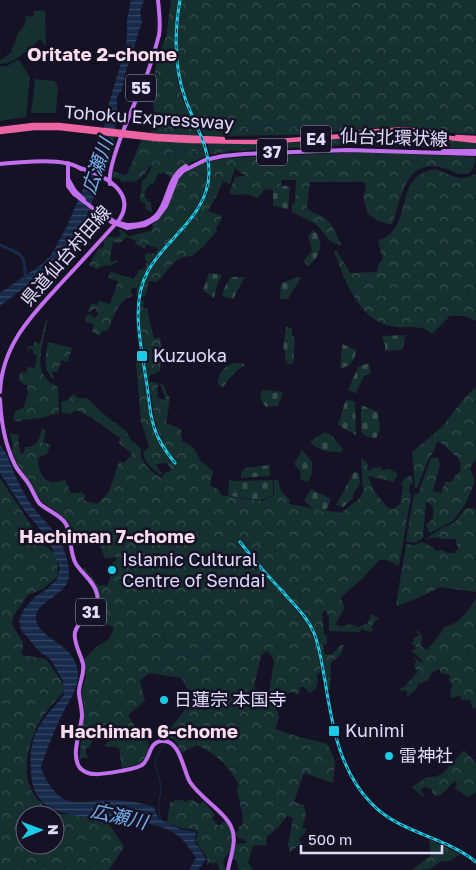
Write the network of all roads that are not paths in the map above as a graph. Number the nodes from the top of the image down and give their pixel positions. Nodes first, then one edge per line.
1 (158, 0) edge
2 (0, 130) edge
3 (476, 140) edge
4 (476, 153) edge
5 (68, 162) junction
6 (0, 164) edge
7 (108, 182) junction
8 (0, 392) edge
9 (0, 399) edge
10 (228, 870) edge

1 - 7 main road, 55
2 - 3 highway, Tohoku Expressway / E4, bridge
4 - 5 main road, 仙台北環状線 / 37, bridge
5 - 6 main road, 県道仙台村田線
5 - 7 main road, 県道仙台村田線
7 - 8 main road, 県道仙台村田線
9 - 10 main road, 31

